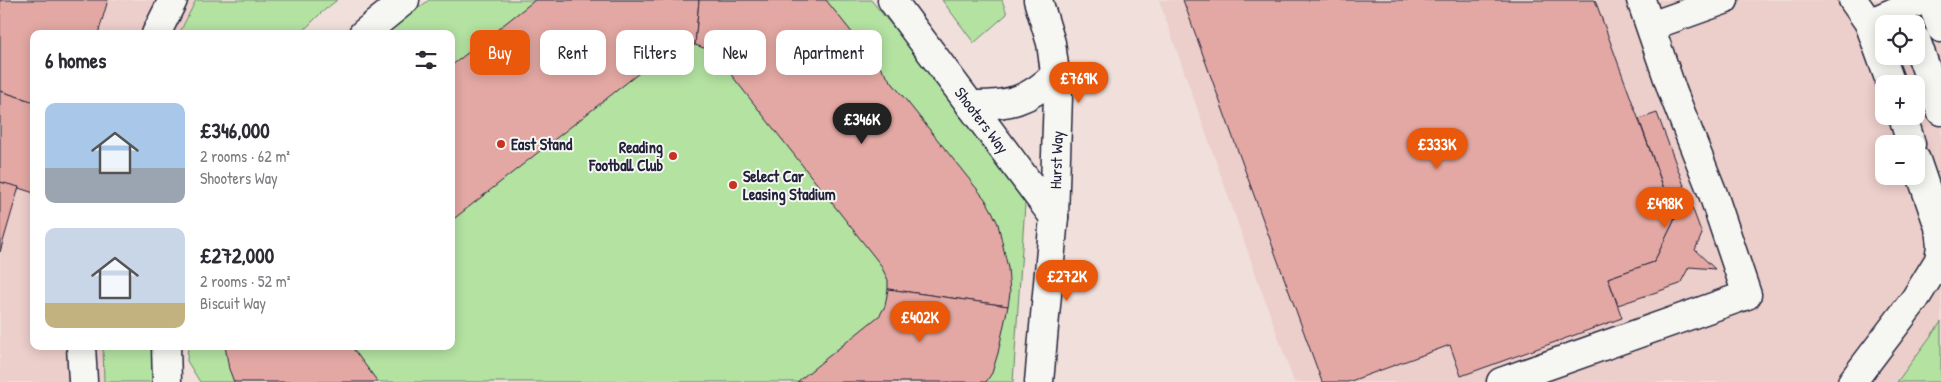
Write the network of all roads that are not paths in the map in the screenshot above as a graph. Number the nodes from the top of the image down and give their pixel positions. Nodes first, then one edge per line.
1 (173, 0) edge
2 (406, 0) edge
3 (892, 0) edge
4 (1038, 0) edge
5 (1641, 0) edge
6 (1724, 0) edge
7 (1853, 0) edge
8 (1931, 0) edge
9 (1912, 11) edge
10 (1869, 23) junction
11 (1651, 26) junction
12 (1941, 28) edge
13 (158, 30) edge
14 (368, 30) edge
15 (1925, 65) edge
16 (1056, 74) junction
17 (1888, 75) edge
18 (970, 105) junction
19 (1941, 111) edge
20 (1926, 165) edge
21 (1054, 217) junction
22 (81, 350) edge
23 (166, 350) edge
24 (83, 381) edge
25 (167, 382) edge
26 (1039, 382) edge
27 (1501, 382) edge
28 (1852, 382) edge

1 - 13 street
2 - 14 street
3 - 18 street, Shooters Way
4 - 16 street, Hurst Way
5 - 11 street
6 - 11 street
7 - 10 street
8 - 12 street
9 - 10 street
10 - 17 street
11 - 27 street
15 - 19 street
16 - 18 street
16 - 21 street, Hurst Way
18 - 21 street, Shooters Way
20 - 28 street
21 - 26 street, Hurst Way
22 - 24 street
23 - 25 street

